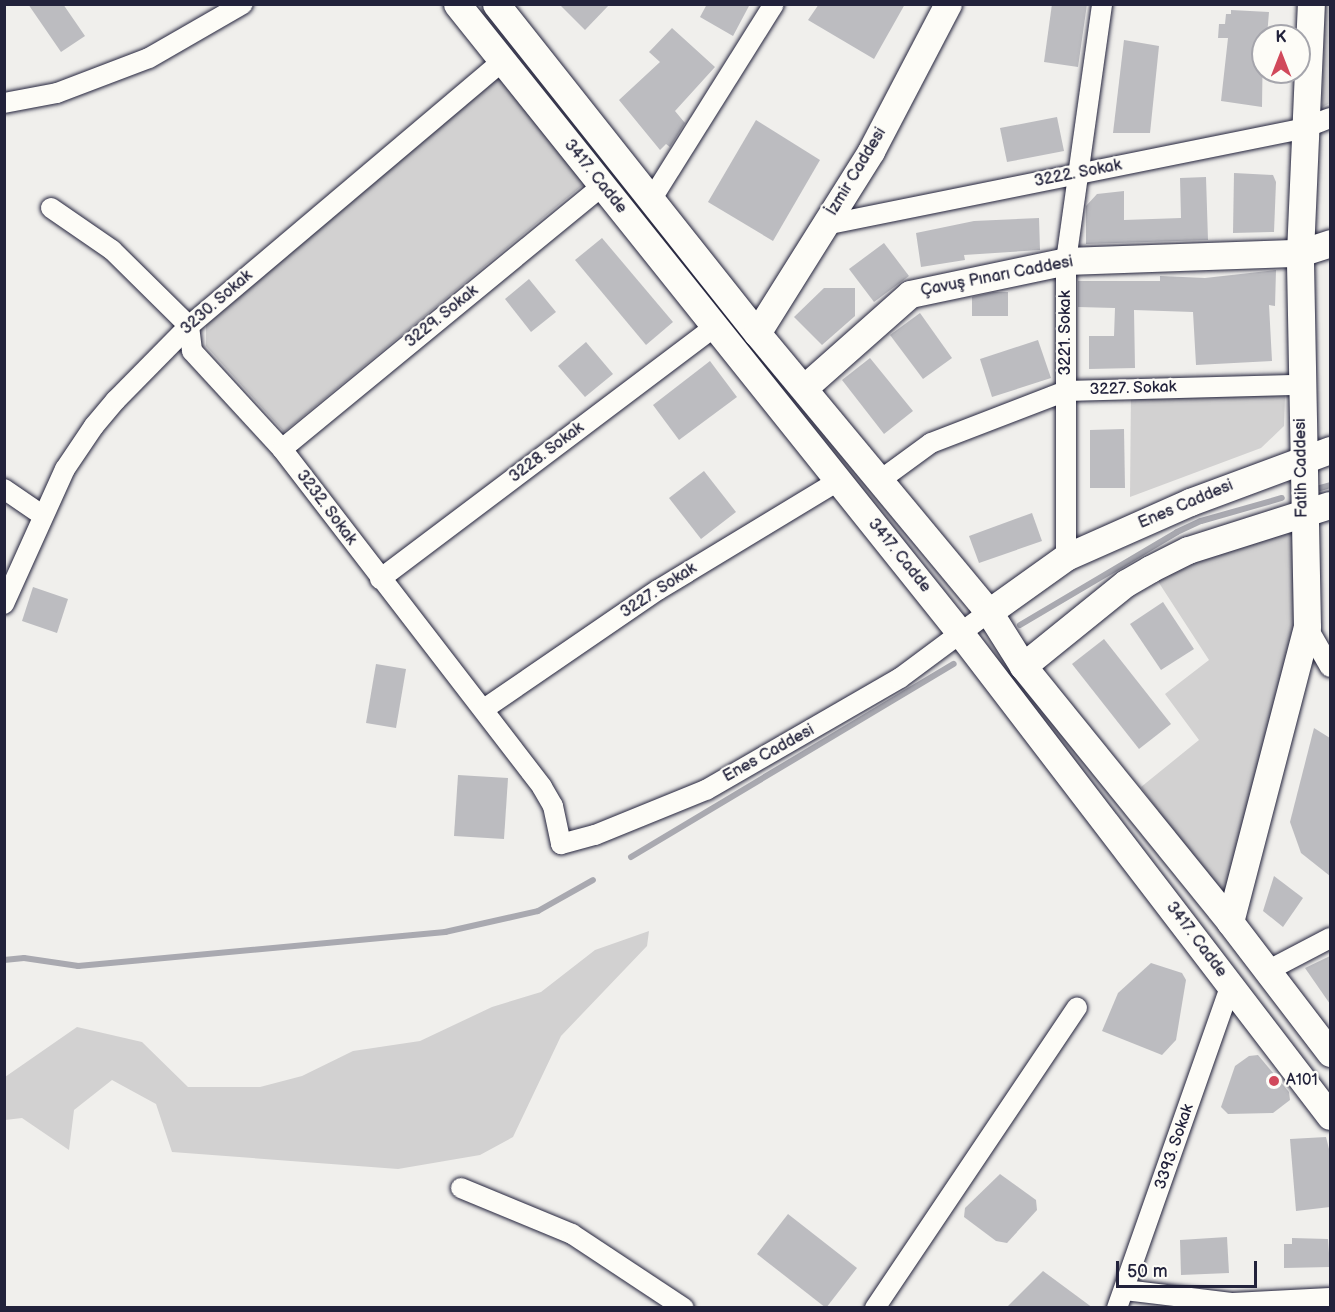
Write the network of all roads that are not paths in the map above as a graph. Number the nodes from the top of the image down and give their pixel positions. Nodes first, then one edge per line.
1 (243, 4) edge
2 (457, 4) edge
3 (496, 4) edge
4 (774, 4) edge
5 (948, 4) edge
6 (1102, 4) edge
7 (1311, 4) edge
8 (502, 62) junction
9 (4, 102) edge
10 (1330, 118) edge
11 (1304, 128) junction
12 (1077, 174) junction
13 (602, 186) junction
14 (651, 200) junction
15 (51, 208) dead end
16 (825, 225) junction
17 (1330, 243) edge
18 (1300, 253) junction
19 (1066, 261) junction
20 (189, 326) junction
21 (715, 327) junction
22 (757, 333) junction
23 (1301, 385) junction
24 (805, 387) junction
25 (1066, 391) junction
26 (282, 449) junction
27 (1330, 450) edge
28 (1301, 459) junction
29 (838, 481) junction
30 (879, 481) junction
31 (4, 489) edge
32 (1330, 505) edge
33 (1303, 512) junction
34 (42, 515) junction
35 (1066, 557) junction
36 (380, 579) junction
37 (4, 604) edge
38 (989, 612) junction
39 (1306, 627) junction
40 (961, 634) junction
41 (1023, 666) junction
42 (1330, 667) edge
43 (1000, 685) junction
44 (484, 709) junction
45 (561, 844) joint
46 (1230, 922) junction
47 (1330, 938) edge
48 (1269, 970) junction
49 (1231, 985) junction
50 (1077, 1007) dead end
51 (1330, 1053) edge
52 (1330, 1116) edge
53 (461, 1188) dead end
54 (1125, 1290) junction
55 (1330, 1298) edge
56 (1233, 1305) edge
57 (684, 1308) edge
58 (875, 1308) edge
59 (1117, 1308) edge

1 - 9 street
2 - 8 street, 3417. Cadde
3 - 14 street, 3417. Cadde
4 - 14 street
5 - 16 street, İzmir Caddesi
6 - 12 street, 3221. Sokak
7 - 11 street, Fatih Caddesi
8 - 13 street, 3417. Cadde
8 - 20 street, 3230. Sokak
10 - 11 street, 3222. Sokak
11 - 12 street, 3222. Sokak
11 - 18 street, Fatih Caddesi
12 - 16 street, 3222. Sokak
12 - 19 street, 3221. Sokak
13 - 21 street, 3417. Cadde
13 - 26 street, 3229. Sokak
14 - 22 street, 3417. Cadde
15 - 20 street
16 - 22 street, İzmir Caddesi
17 - 18 street, Çavuş Pınarı Caddesi
18 - 19 street, Çavuş Pınarı Caddesi
18 - 23 street, Fatih Caddesi
19 - 24 street, Çavuş Pınarı Caddesi
19 - 25 street, 3221. Sokak
20 - 26 street, 3232. Sokak
20 - 34 street, 3230. Sokak
21 - 29 street, 3417. Cadde
21 - 36 street, 3228. Sokak
22 - 24 street, 3417. Cadde
23 - 25 street, 3227. Sokak
23 - 28 street, Fatih Caddesi
24 - 30 street, 3417. Cadde
25 - 30 street, 3227. Sokak
25 - 35 street, 3221. Sokak
26 - 36 street, 3232. Sokak
27 - 28 street, Enes Caddesi
28 - 33 street, Fatih Caddesi
28 - 35 street, Enes Caddesi
29 - 40 street, 3417. Cadde
29 - 44 street, 3227. Sokak
30 - 38 street, 3417. Cadde
31 - 34 street
32 - 33 street
33 - 39 street, Fatih Caddesi
33 - 41 street
34 - 37 street, 3230. Sokak
35 - 38 street, Enes Caddesi
36 - 44 street, 3232. Sokak
38 - 40 street, Enes Caddesi
38 - 41 street, 3417. Cadde
39 - 42 street
39 - 46 street, Fatih Caddesi
40 - 43 street, 3417. Cadde
40 - 45 street, Enes Caddesi
41 - 43 street
41 - 46 street, 3417. Cadde
43 - 49 street, 3417. Cadde
44 - 45 street, 3232. Sokak
46 - 48 street, 3417. Cadde
47 - 48 street
48 - 51 street, 3417. Cadde
49 - 52 street, 3417. Cadde
49 - 54 street, 3393. Sokak
50 - 58 street
53 - 57 street
54 - 56 street
54 - 59 street, 3393. Sokak
55 - 56 street

